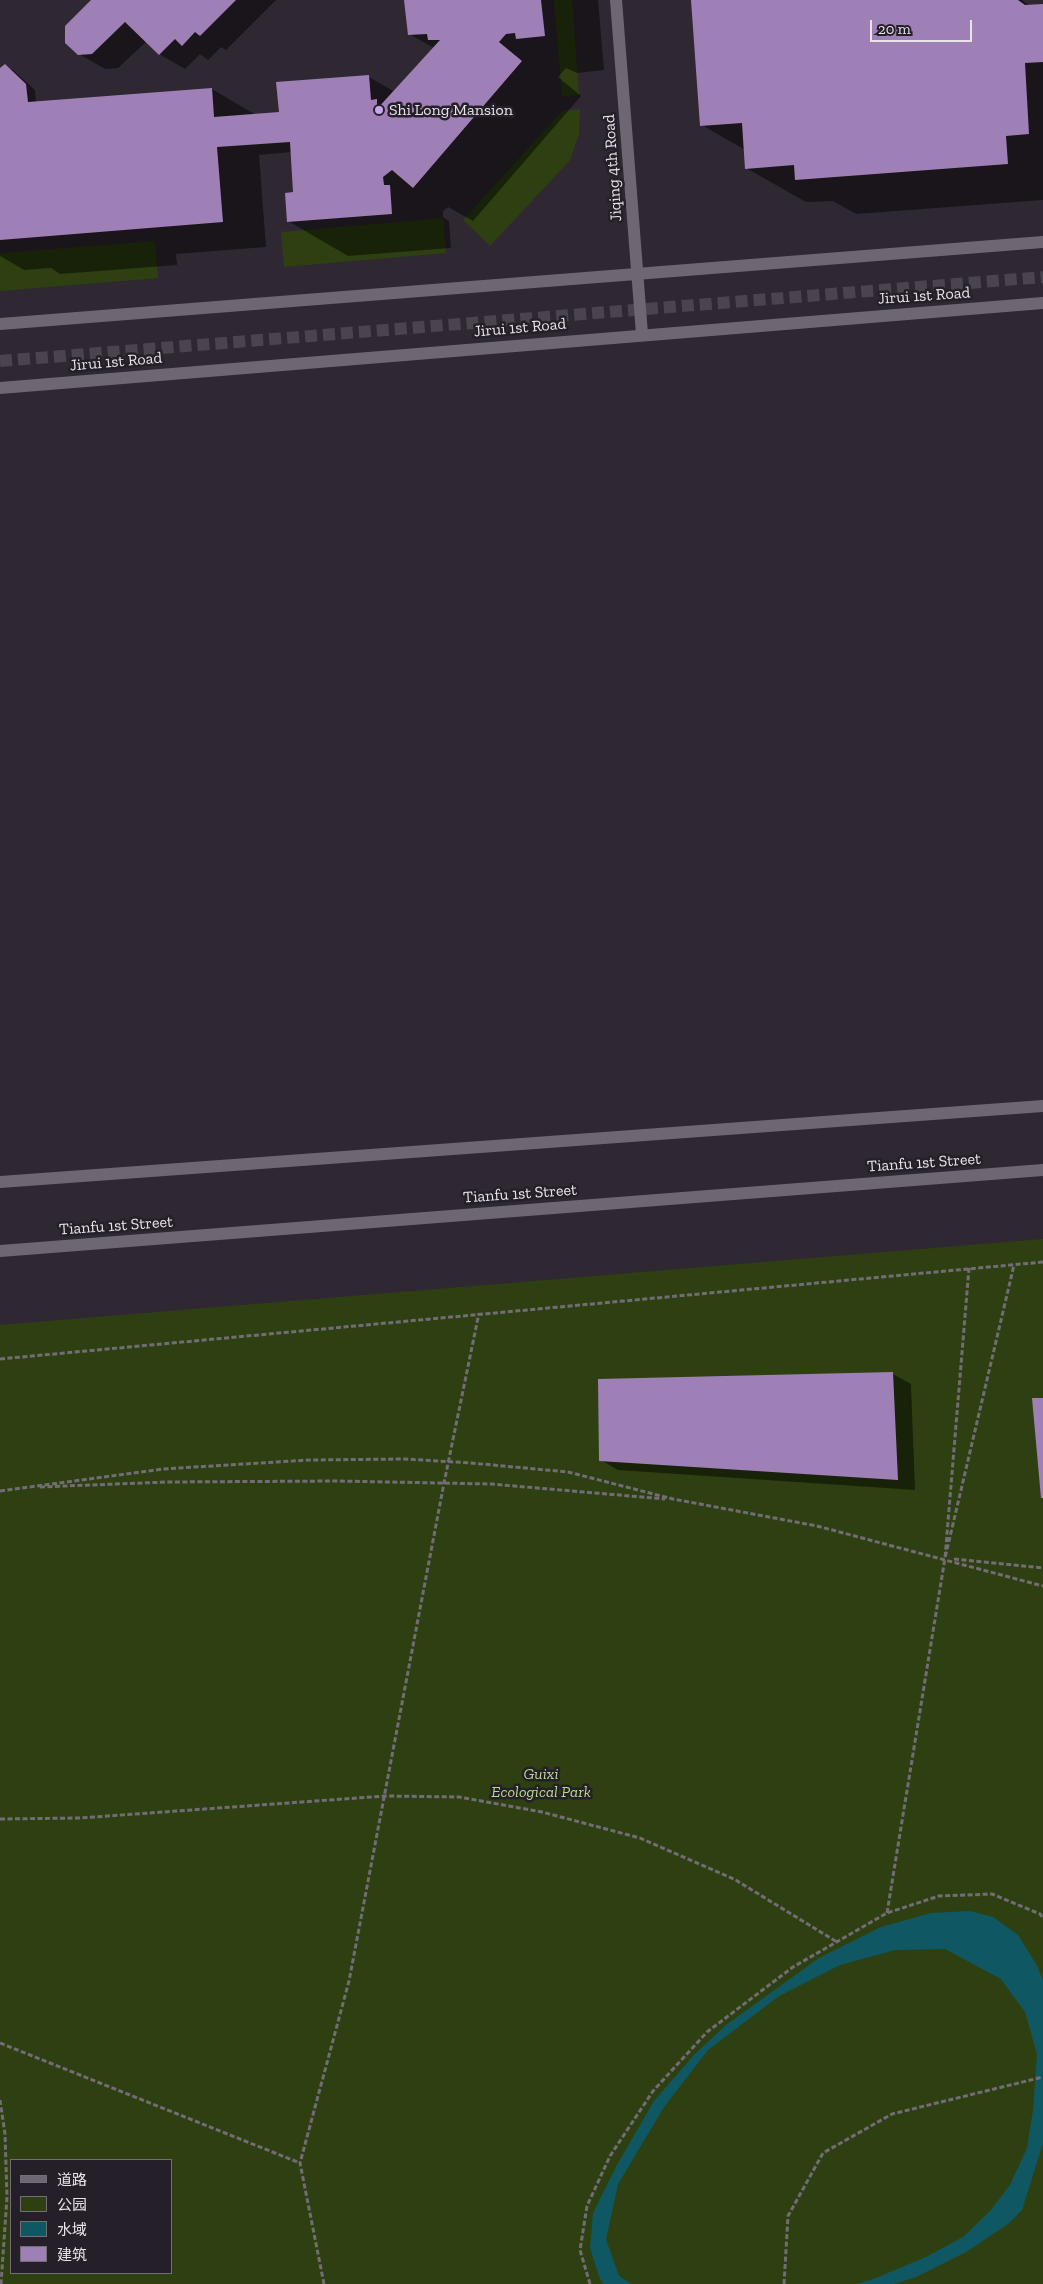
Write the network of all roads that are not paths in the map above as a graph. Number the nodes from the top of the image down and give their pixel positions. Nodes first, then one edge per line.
1 (616, 0) edge
2 (1043, 242) edge
3 (637, 274) junction
4 (1043, 303) edge
5 (0, 324) edge
6 (642, 334) junction
7 (0, 388) edge
8 (1043, 1106) edge
9 (1043, 1170) edge
10 (0, 1182) edge
11 (0, 1251) edge

1 - 3 street, Jiqing 4th Road
2 - 3 street
3 - 5 street
3 - 6 street, Jiqing 4th Road
4 - 6 street, Jirui 1st Road
6 - 7 street, Jirui 1st Road
8 - 10 street
9 - 11 street, Tianfu 1st Street

